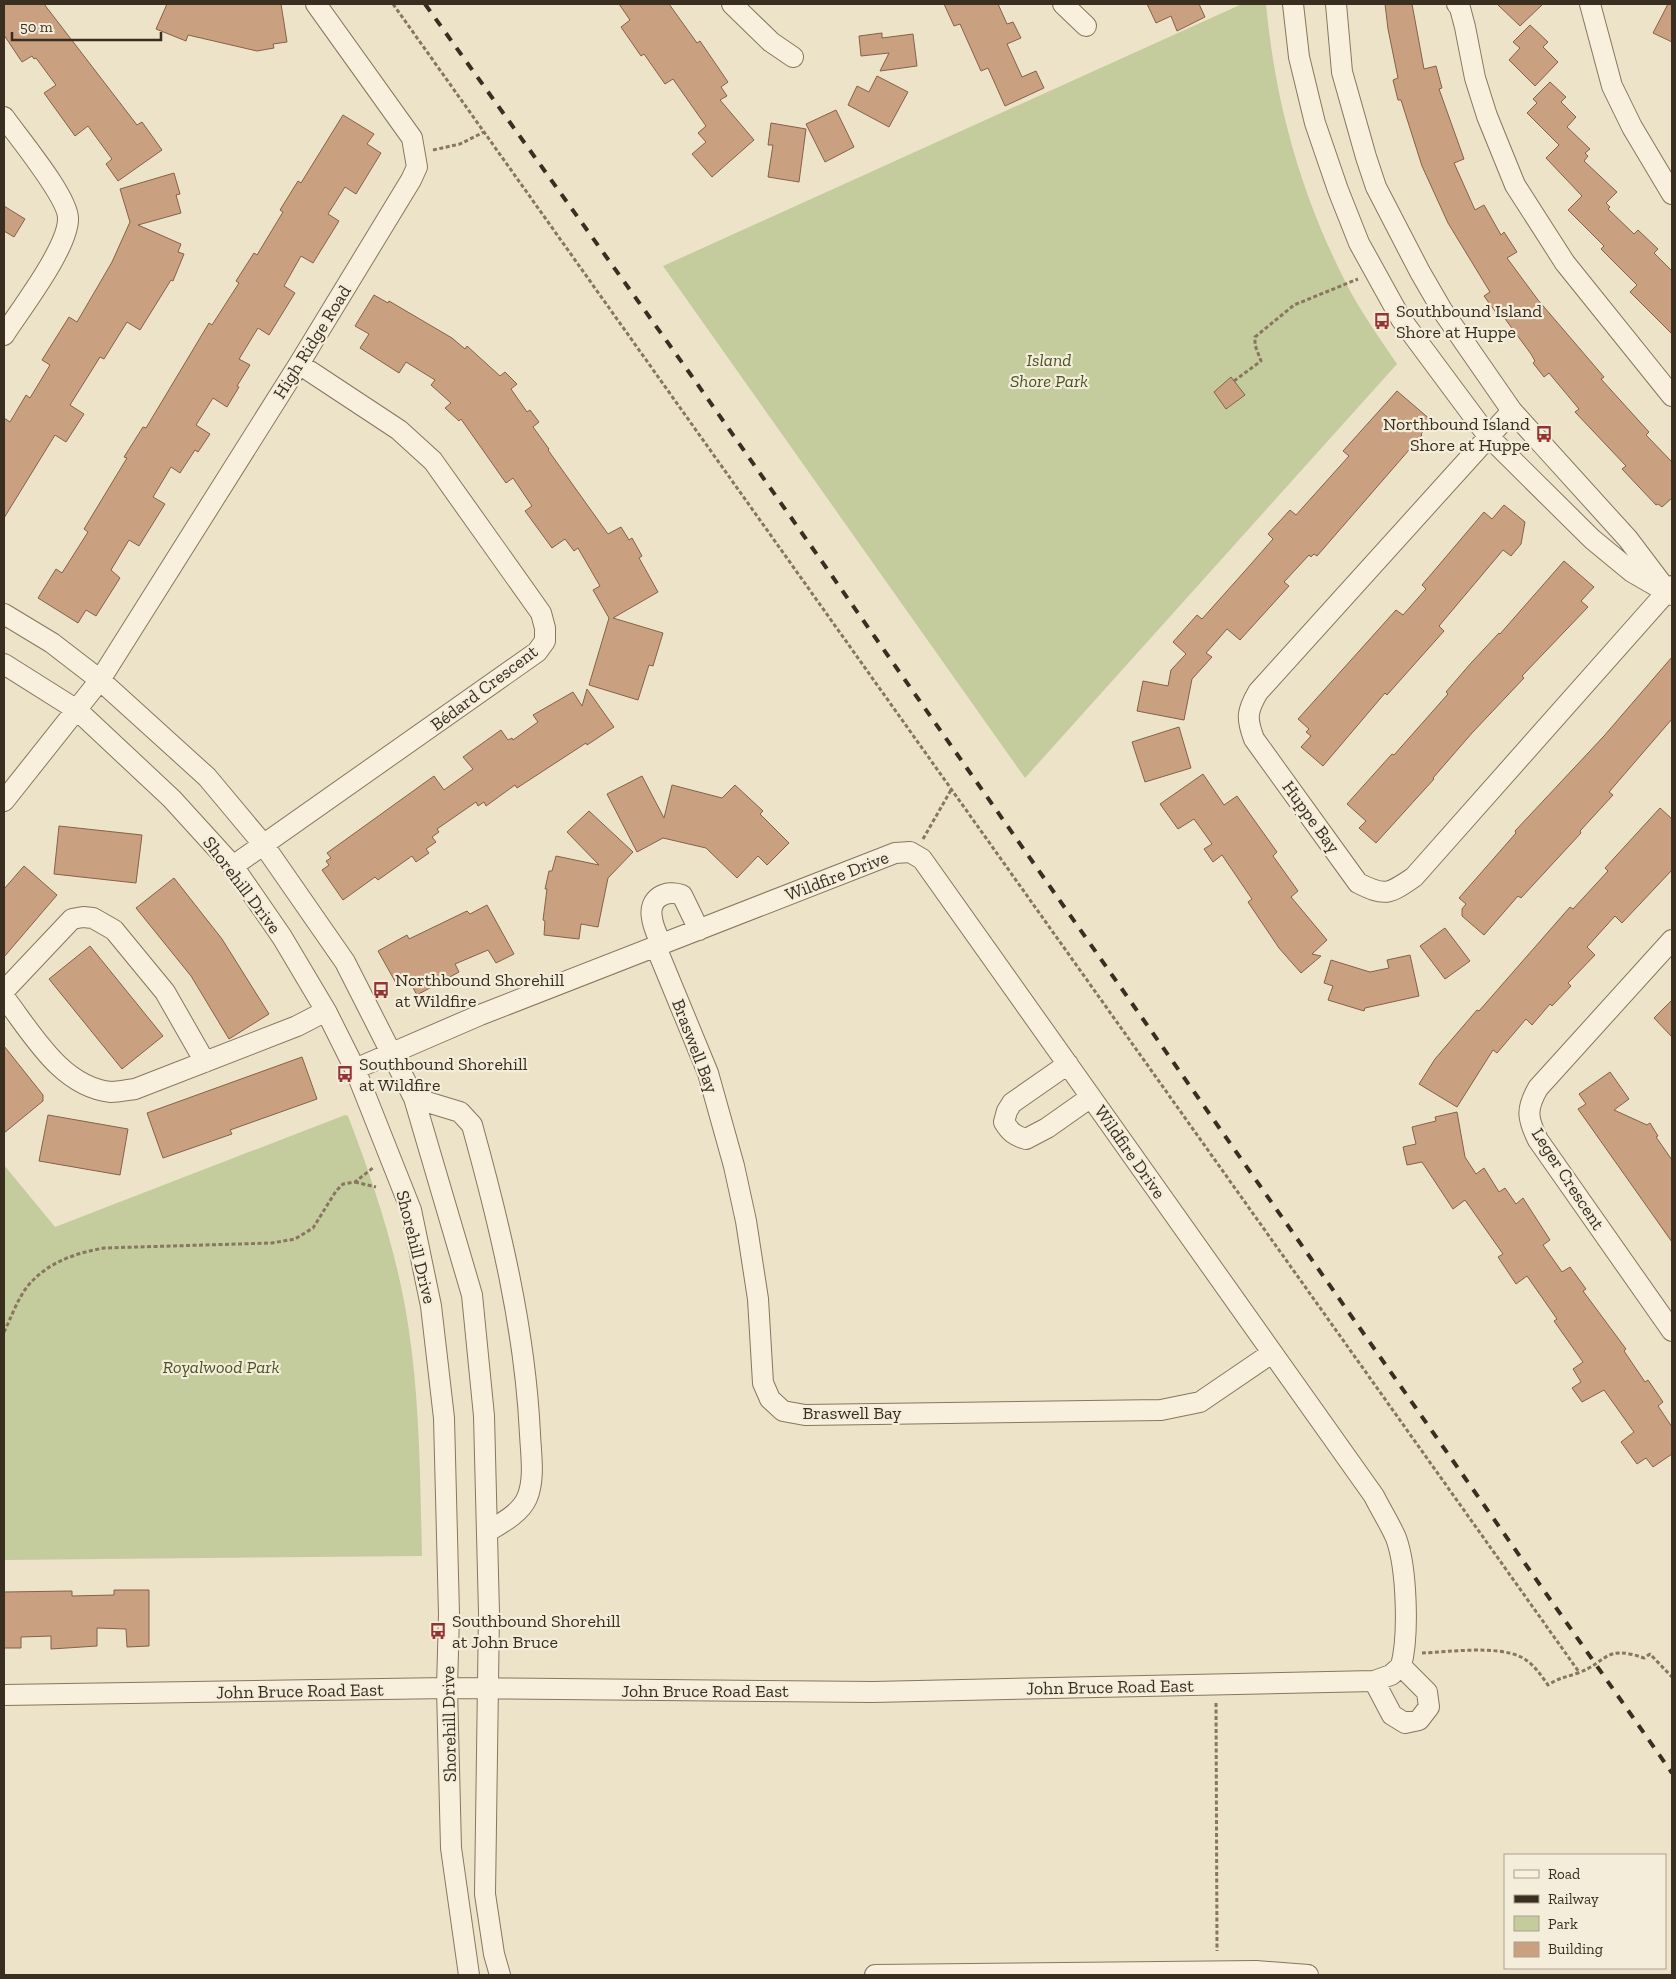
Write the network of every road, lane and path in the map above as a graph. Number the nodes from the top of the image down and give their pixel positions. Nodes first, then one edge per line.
1 (316, 4) edge
2 (393, 4) edge
3 (732, 4) edge
4 (1063, 4) edge
5 (1293, 4) edge
6 (1336, 4) edge
7 (1457, 4) edge
8 (1590, 4) edge
9 (1086, 26) dead end
10 (793, 57) dead end
11 (4, 117) edge
12 (484, 132) junction
13 (415, 155) junction
14 (1672, 194) edge
15 (1361, 277) dead end
16 (4, 335) edge
17 (299, 364) junction
18 (1234, 381) dead end
19 (1672, 396) edge
20 (1512, 411) junction
21 (1488, 436) junction
22 (1671, 591) edge
23 (4, 614) edge
24 (4, 664) edge
25 (100, 680) junction
26 (77, 710) junction
27 (952, 790) junction
28 (4, 801) edge
29 (262, 844) junction
30 (913, 854) junction
31 (233, 866) junction
32 (700, 930) junction
33 (1672, 940) edge
34 (658, 946) junction
35 (4, 991) edge
36 (4, 997) edge
37 (326, 1011) junction
38 (391, 1052) junction
39 (205, 1062) junction
40 (1068, 1064) junction
41 (355, 1069) junction
42 (1091, 1097) junction
43 (414, 1098) junction
44 (390, 1156) junction
45 (355, 1182) junction
46 (376, 1187) dead end
47 (4, 1332) edge
48 (1672, 1332) edge
49 (1272, 1353) junction
50 (487, 1532) junction
51 (1403, 1659) junction
52 (1579, 1672) junction
53 (1672, 1677) edge
54 (1374, 1681) junction
55 (1216, 1685) junction
56 (447, 1688) junction
57 (486, 1689) junction
58 (4, 1695) edge
59 (1217, 1971) junction
60 (469, 1975) edge
61 (500, 1975) edge
62 (875, 1975) edge
63 (882, 1975) edge
64 (1308, 1975) edge

1 - 13 street, High Ridge Road
2 - 12 path
3 - 10 street
4 - 9 street
5 - 21 street
6 - 20 street
7 - 19 street
8 - 14 street
11 - 16 street
12 - 13 path
12 - 27 path
13 - 17 street, High Ridge Road
15 - 18 path
17 - 25 street, High Ridge Road
17 - 29 street, Bédard Crescent
20 - 21 street, Huppe Bay
20 - 22 street
21 - 22 street
21 - 22 street, Huppe Bay
23 - 25 street
24 - 26 street, Shorehill Drive
25 - 26 street, High Ridge Road
25 - 29 street
26 - 28 street, High Ridge Road
26 - 31 street, Shorehill Drive
27 - 30 path
27 - 52 path
29 - 31 street, Bédard Crescent
29 - 38 street
30 - 32 street, Wildfire Drive
30 - 40 street, Wildfire Drive
31 - 37 street, Shorehill Drive
32 - 34 street, Wildfire Drive
32 - 34 street
33 - 48 street, Leger Crescent
34 - 38 street, Wildfire Drive
34 - 49 street, Braswell Bay
35 - 39 street
36 - 39 street
37 - 39 street
37 - 41 street, Shorehill Drive
38 - 41 street, Wildfire Drive
38 - 43 street
40 - 42 street, Wildfire Drive
40 - 42 street
41 - 44 street, Shorehill Drive
42 - 49 street, Wildfire Drive
43 - 50 street
43 - 50 street
44 - 45 path
44 - 56 street, Shorehill Drive
45 - 46 path
45 - 47 path
49 - 51 street, Wildfire Drive
50 - 57 street
51 - 52 path
51 - 54 street, John Bruce Road East
51 - 54 street
52 - 53 path
54 - 55 street, John Bruce Road East
55 - 57 street, John Bruce Road East
55 - 59 path
56 - 57 street, John Bruce Road East
56 - 58 street, John Bruce Road East
56 - 60 street, Shorehill Drive
57 - 61 street
59 - 63 street
59 - 64 street
62 - 63 street

